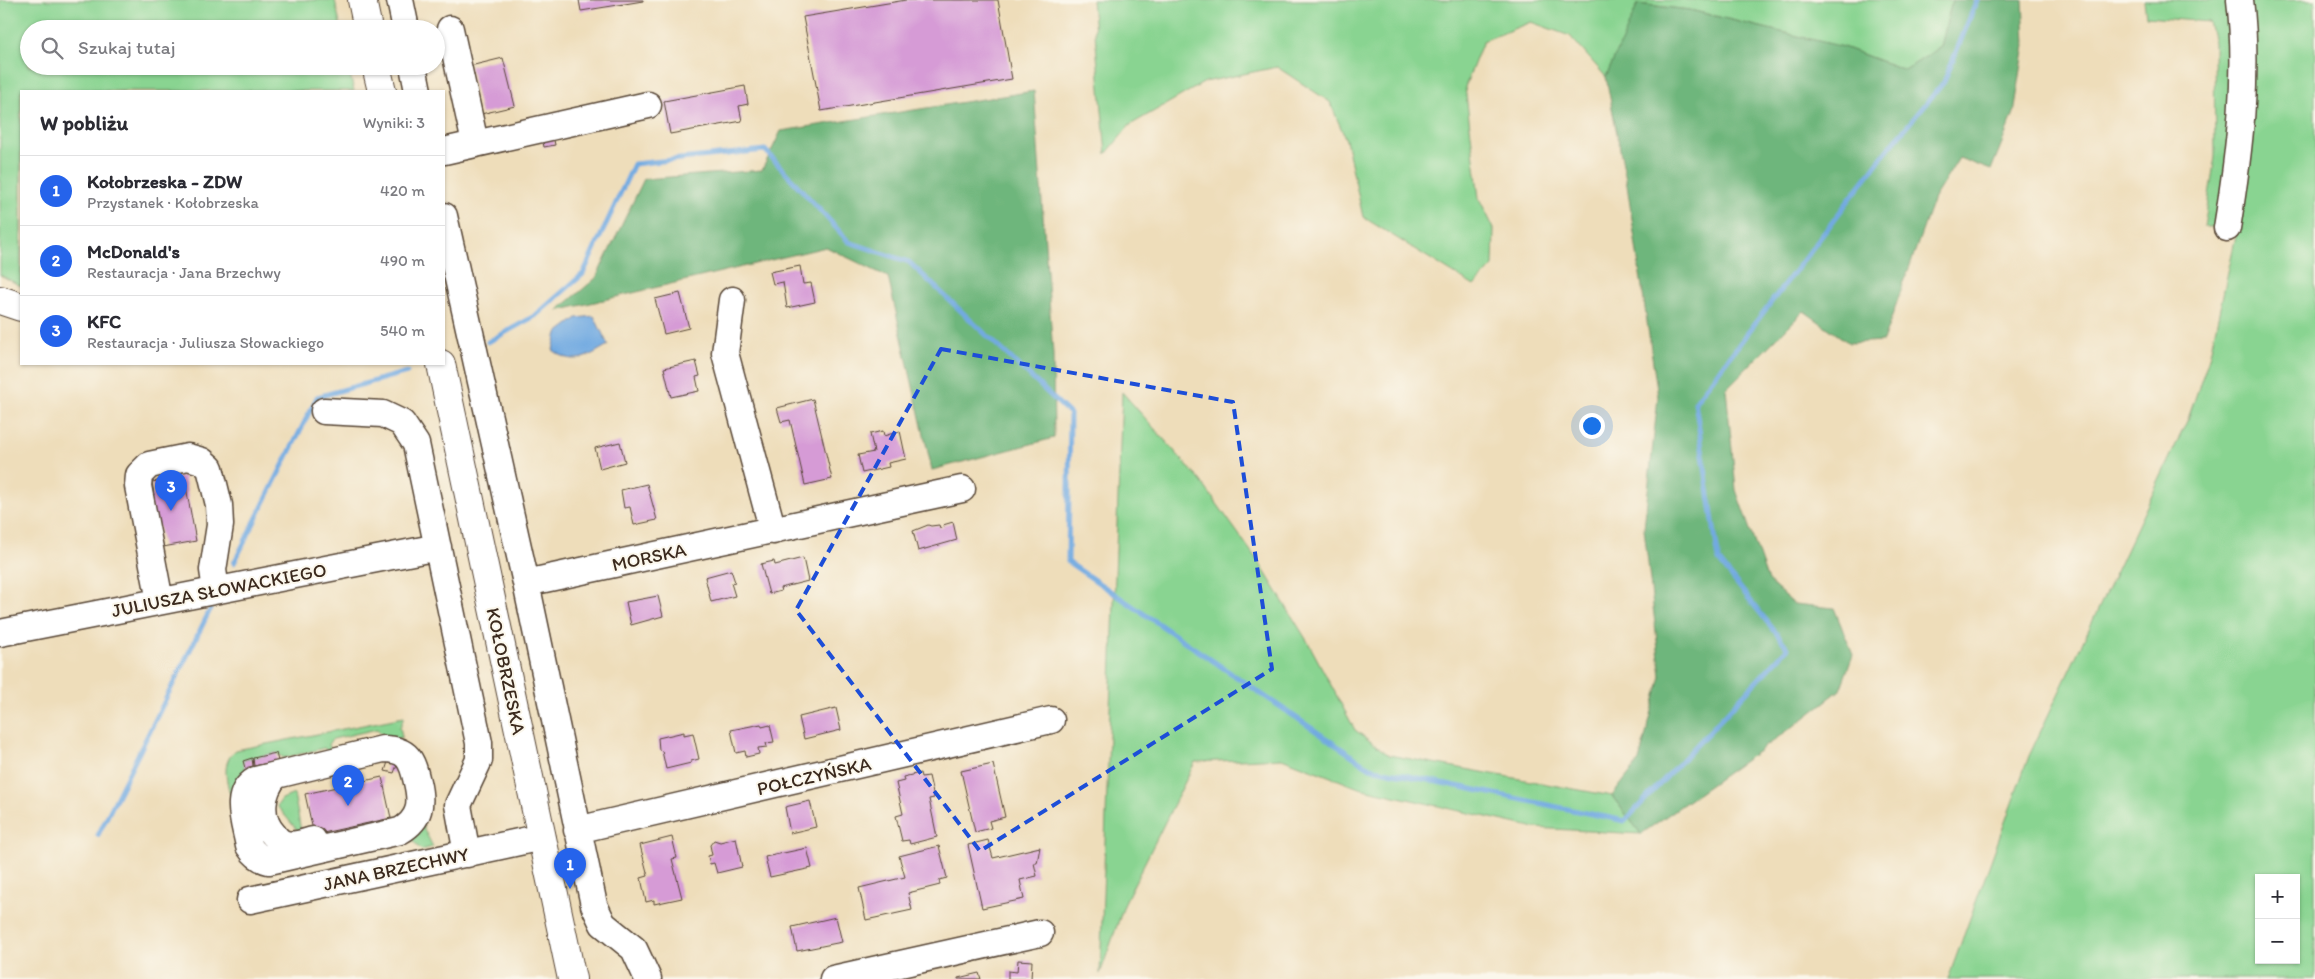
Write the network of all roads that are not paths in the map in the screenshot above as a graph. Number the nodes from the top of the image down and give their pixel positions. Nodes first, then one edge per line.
1 (362, 0) edge
2 (400, 0) edge
3 (2240, 0) edge
4 (366, 20) edge
5 (404, 20) edge
6 (450, 29) dead end
7 (378, 75) edge
8 (415, 75) edge
9 (382, 90) edge
10 (418, 90) edge
11 (648, 105) dead end
12 (475, 143) junction
13 (445, 151) edge
14 (445, 220) edge
15 (2227, 228) dead end
16 (0, 300) edge
17 (732, 300) dead end
18 (20, 307) edge
19 (440, 365) edge
20 (324, 411) dead end
21 (962, 489) dead end
22 (773, 531) junction
23 (438, 547) junction
24 (526, 583) junction
25 (216, 590) junction
26 (160, 601) junction
27 (0, 633) edge
28 (1051, 720) dead end
29 (276, 775) junction
30 (577, 830) junction
31 (393, 832) junction
32 (542, 837) junction
33 (467, 854) junction
34 (269, 861) junction
35 (407, 866) junction
36 (277, 894) junction
37 (250, 900) dead end
38 (1040, 933) dead end
39 (927, 969) edge
40 (572, 979) edge
41 (648, 979) edge
42 (833, 979) edge

1 - 4 main road
2 - 5 street
3 - 15 street
6 - 12 street
7 - 9 main road
8 - 10 street
11 - 12 street
12 - 13 street
14 - 24 street
16 - 18 main road
17 - 22 street
19 - 32 main road, KOŁOBRZESKA
20 - 23 street
21 - 22 street, MORSKA
22 - 24 street, MORSKA
23 - 25 street, JULIUSZA SŁOWACKIEGO
23 - 33 street
24 - 30 street
25 - 26 street, JULIUSZA SŁOWACKIEGO
25 - 26 street
26 - 27 street, JULIUSZA SŁOWACKIEGO
28 - 30 street, POŁCZYŃSKA
29 - 31 street
29 - 31 street
29 - 34 street
30 - 41 street
31 - 34 street
31 - 35 street
32 - 33 street, JANA BRZECHWY
32 - 40 main road, KOŁOBRZESKA
33 - 35 street, JANA BRZECHWY
34 - 36 street
35 - 36 street, JANA BRZECHWY
36 - 37 street, JANA BRZECHWY
38 - 39 street
39 - 42 street

